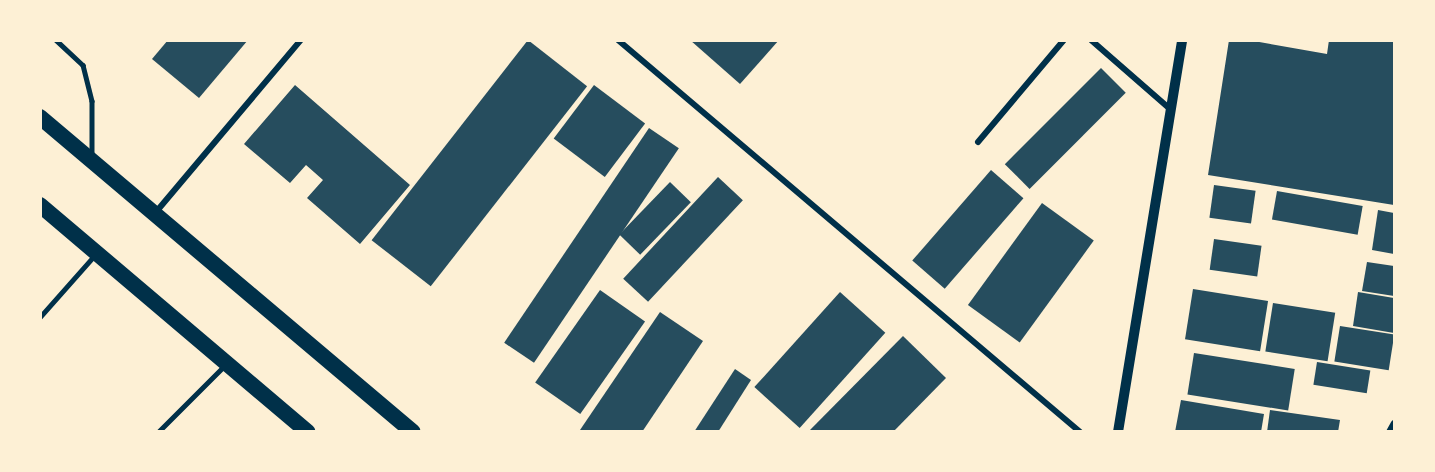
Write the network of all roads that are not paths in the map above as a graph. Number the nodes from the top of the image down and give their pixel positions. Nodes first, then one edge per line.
1 (56, 40) edge
2 (301, 40) edge
3 (618, 40) edge
4 (1064, 40) edge
5 (1091, 40) edge
6 (1182, 40) edge
7 (1169, 108) junction
8 (40, 117) edge
9 (978, 142) dead end
10 (92, 161) junction
11 (40, 205) edge
12 (154, 214) junction
13 (97, 253) junction
14 (40, 317) edge
15 (227, 363) junction
16 (1395, 423) edge
17 (158, 432) edge
18 (308, 432) edge
19 (413, 432) edge
20 (1080, 432) edge
21 (1118, 432) edge
22 (1389, 432) edge

1 - 10 lane
2 - 12 street
3 - 20 street
4 - 9 street
5 - 7 street
6 - 7 street
7 - 21 street
8 - 10 highway
10 - 12 highway
11 - 13 highway
12 - 19 highway
13 - 14 lane
13 - 15 highway
15 - 17 lane
15 - 18 highway
16 - 22 street

